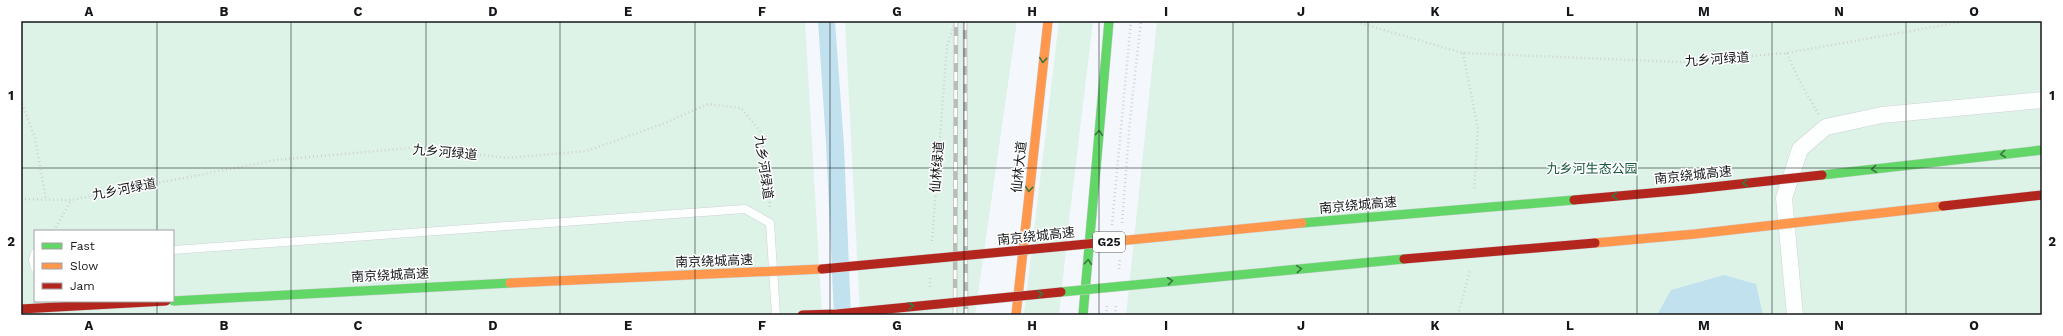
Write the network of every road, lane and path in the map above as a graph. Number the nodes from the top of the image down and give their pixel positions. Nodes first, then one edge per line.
1 (955, 21) edge
2 (1048, 21) edge
3 (1109, 21) edge
4 (1131, 21) edge
5 (1142, 21) edge
6 (1353, 21) edge
7 (1967, 21) edge
8 (1463, 53) junction
9 (1787, 53) junction
10 (21, 100) edge
11 (2042, 100) edge
12 (1826, 128) junction
13 (2042, 150) edge
14 (1474, 195) dead end
15 (2042, 196) edge
16 (21, 199) edge
17 (46, 200) junction
18 (71, 200) junction
19 (770, 223) junction
20 (55, 230) edge
21 (1112, 230) dead end
22 (1122, 231) dead end
23 (932, 246) dead end
24 (174, 250) edge
25 (1120, 255) dead end
26 (1471, 266) dead end
27 (931, 269) dead end
28 (1119, 271) dead end
29 (930, 292) dead end
30 (1107, 300) dead end
31 (174, 301) edge
32 (148, 302) edge
33 (1116, 303) dead end
34 (21, 309) edge
35 (776, 315) edge
36 (802, 315) edge
37 (1016, 315) edge
38 (1083, 315) edge
39 (1106, 315) edge
40 (1115, 315) edge
41 (1458, 315) edge
42 (1795, 315) edge

1 - 23 path, 仙林绿道
2 -> 37 main road, 仙林大道
38 -> 3 main road
4 - 21 path
5 - 22 path
6 - 8 path, 九乡河绿道
7 - 9 path, 九乡河绿道
8 - 9 path, 九乡河绿道
8 - 14 path
9 - 12 path
10 - 17 path
11 - 12 street
12 - 42 street
13 -> 31 main road, 南京绕城高速 / G25, bridge
36 -> 15 main road, bridge
16 - 17 path, 九乡河绿道
17 - 18 path, 九乡河绿道
18 - 19 path, 九乡河绿道
18 - 20 path
19 - 24 lane
19 - 35 lane
25 - 28 path
26 - 41 path
27 - 29 path
30 - 39 path
32 - 34 main road, bridge
33 - 40 path

